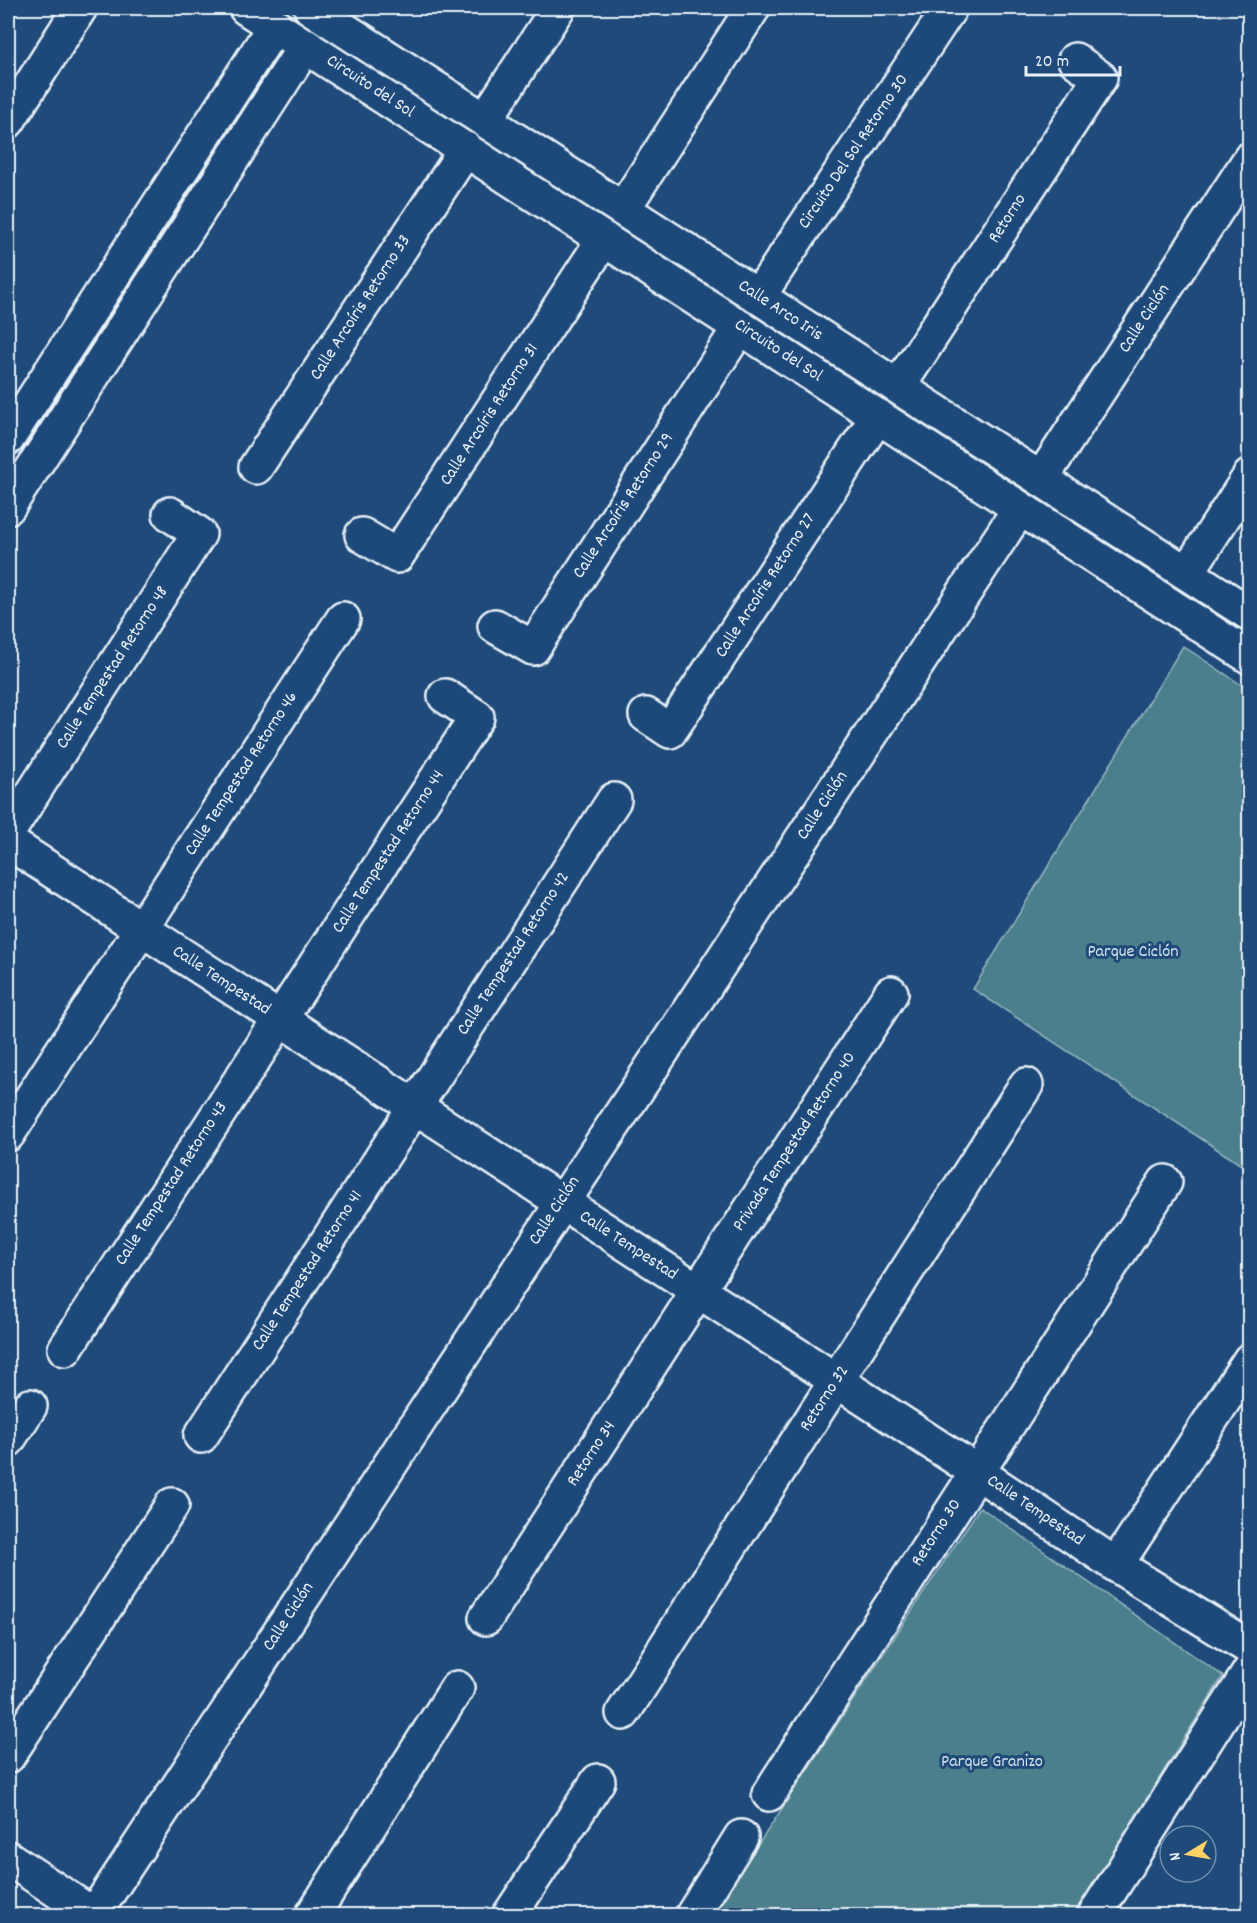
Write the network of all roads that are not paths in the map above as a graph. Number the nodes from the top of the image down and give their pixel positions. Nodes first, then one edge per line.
1 (80, 8) edge
2 (246, 8) edge
3 (558, 8) edge
4 (753, 8) edge
5 (950, 8) edge
6 (329, 12) edge
7 (274, 25) junction
8 (306, 45) junction
9 (1075, 60) dead end
10 (484, 120) junction
11 (8, 121) edge
12 (466, 149) junction
13 (1250, 159) edge
14 (623, 209) junction
15 (604, 239) junction
16 (758, 297) junction
17 (740, 327) junction
18 (898, 387) junction
19 (878, 416) junction
20 (8, 438) edge
21 (256, 467) dead end
22 (1250, 476) edge
23 (1041, 479) junction
24 (8, 507) edge
25 (1020, 508) junction
26 (170, 514) dead end
27 (362, 535) dead end
28 (1187, 573) junction
29 (1250, 614) edge
30 (343, 618) dead end
31 (495, 626) dead end
32 (1250, 657) edge
33 (445, 696) dead end
34 (646, 715) dead end
35 (614, 800) dead end
36 (8, 831) edge
37 (8, 842) edge
38 (141, 929) junction
39 (891, 993) dead end
40 (279, 1019) junction
41 (1026, 1085) dead end
42 (415, 1107) junction
43 (8, 1134) edge
44 (1165, 1182) dead end
45 (561, 1202) junction
46 (698, 1291) junction
47 (65, 1349) dead end
48 (1250, 1360) edge
49 (836, 1381) junction
50 (30, 1406) dead end
51 (201, 1436) dead end
52 (8, 1440) edge
53 (977, 1472) junction
54 (172, 1505) dead end
55 (1116, 1565) junction
56 (486, 1618) dead end
57 (1250, 1648) edge
58 (1250, 1671) edge
59 (457, 1688) dead end
60 (623, 1713) dead end
61 (8, 1756) edge
62 (598, 1781) dead end
63 (769, 1794) dead end
64 (741, 1837) dead end
65 (8, 1858) edge
66 (94, 1915) edge
67 (312, 1916) edge
68 (509, 1916) edge
69 (692, 1916) edge
70 (1094, 1916) edge

1 - 11 street
2 - 7 street
3 - 10 street
4 - 14 street
5 - 16 street, Circuito Del Sol Retorno 30
6 - 10 street, Calle Arco Iris
7 - 8 street, Circuito del Sol
7 - 20 street
8 - 12 street, Circuito del Sol
8 - 24 street, Circuito del Sol
9 - 18 street, Retorno
10 - 14 street, Calle Arco Iris
12 - 15 street, Circuito del Sol
12 - 21 street, Calle Arcoíris Retorno 33
13 - 23 street, Calle Ciclón
14 - 16 street, Calle Arco Iris
15 - 17 street, Circuito del Sol
15 - 27 street, Calle Arcoíris Retorno 31
16 - 18 street, Calle Arco Iris
17 - 19 street, Circuito del Sol
17 - 31 street, Calle Arcoíris Retorno 29
18 - 23 street, Calle Arco Iris
19 - 25 street, Circuito del Sol
19 - 34 street, Calle Arcoíris Retorno 27
22 - 28 street
23 - 28 street, Calle Arco Iris
25 - 32 street, Circuito del Sol
25 - 45 street, Calle Ciclón
26 - 36 street, Calle Tempestad Retorno 48
28 - 29 street, Calle Arco Iris
30 - 38 street, Calle Tempestad Retorno 46
33 - 40 street, Calle Tempestad Retorno 44
35 - 42 street, Calle Tempestad Retorno 42
37 - 38 street, Calle Tempestad
38 - 40 street, Calle Tempestad
38 - 43 street, Calle Tempestad Retorno 46
39 - 46 street, Privada Tempestad Retorno 40
40 - 42 street, Calle Tempestad
40 - 47 street, Calle Tempestad Retorno 43
41 - 49 street, Retorno 32
42 - 45 street, Calle Tempestad
42 - 51 street, Calle Tempestad Retorno 41
44 - 53 street, Retorno 30
45 - 46 street, Calle Tempestad
45 - 66 street, Calle Ciclón
46 - 49 street, Calle Tempestad
46 - 56 street, Retorno 34
48 - 55 street
49 - 53 street, Calle Tempestad
49 - 60 street, Retorno 32
50 - 52 street
53 - 55 street, Calle Tempestad
53 - 63 street, Retorno 30
54 - 61 street
55 - 57 street, Calle Tempestad
58 - 70 street
59 - 67 street
62 - 68 street
64 - 69 street
65 - 66 street

